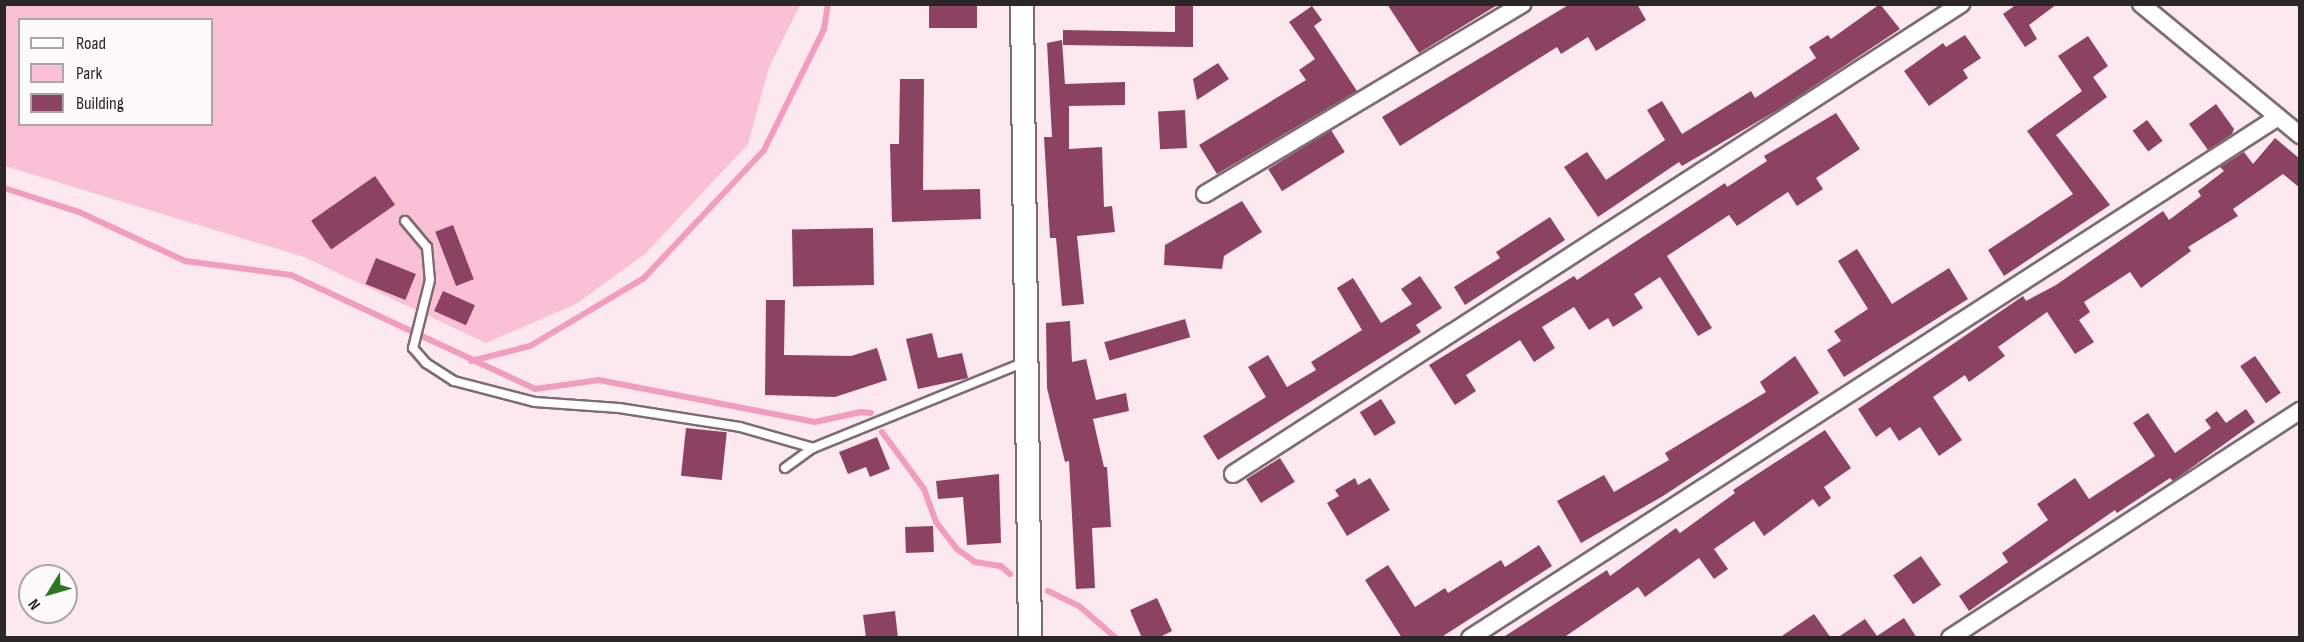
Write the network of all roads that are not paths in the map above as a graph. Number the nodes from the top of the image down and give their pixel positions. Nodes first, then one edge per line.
1 (1022, 4) edge
2 (1522, 4) edge
3 (1961, 4) edge
4 (2140, 4) edge
5 (2278, 117) junction
6 (2300, 135) edge
7 (1205, 194) dead end
8 (405, 221) dead end
9 (1027, 360) junction
10 (2300, 411) edge
11 (813, 448) junction
12 (785, 468) dead end
13 (1233, 474) dead end
14 (1030, 638) edge
15 (1470, 638) edge
16 (1950, 638) edge

1 - 9 main road
2 - 7 street
3 - 13 street
4 - 5 street
5 - 6 street
5 - 15 street
8 - 11 lane
9 - 11 lane
9 - 14 main road
10 - 16 street
11 - 12 lane

